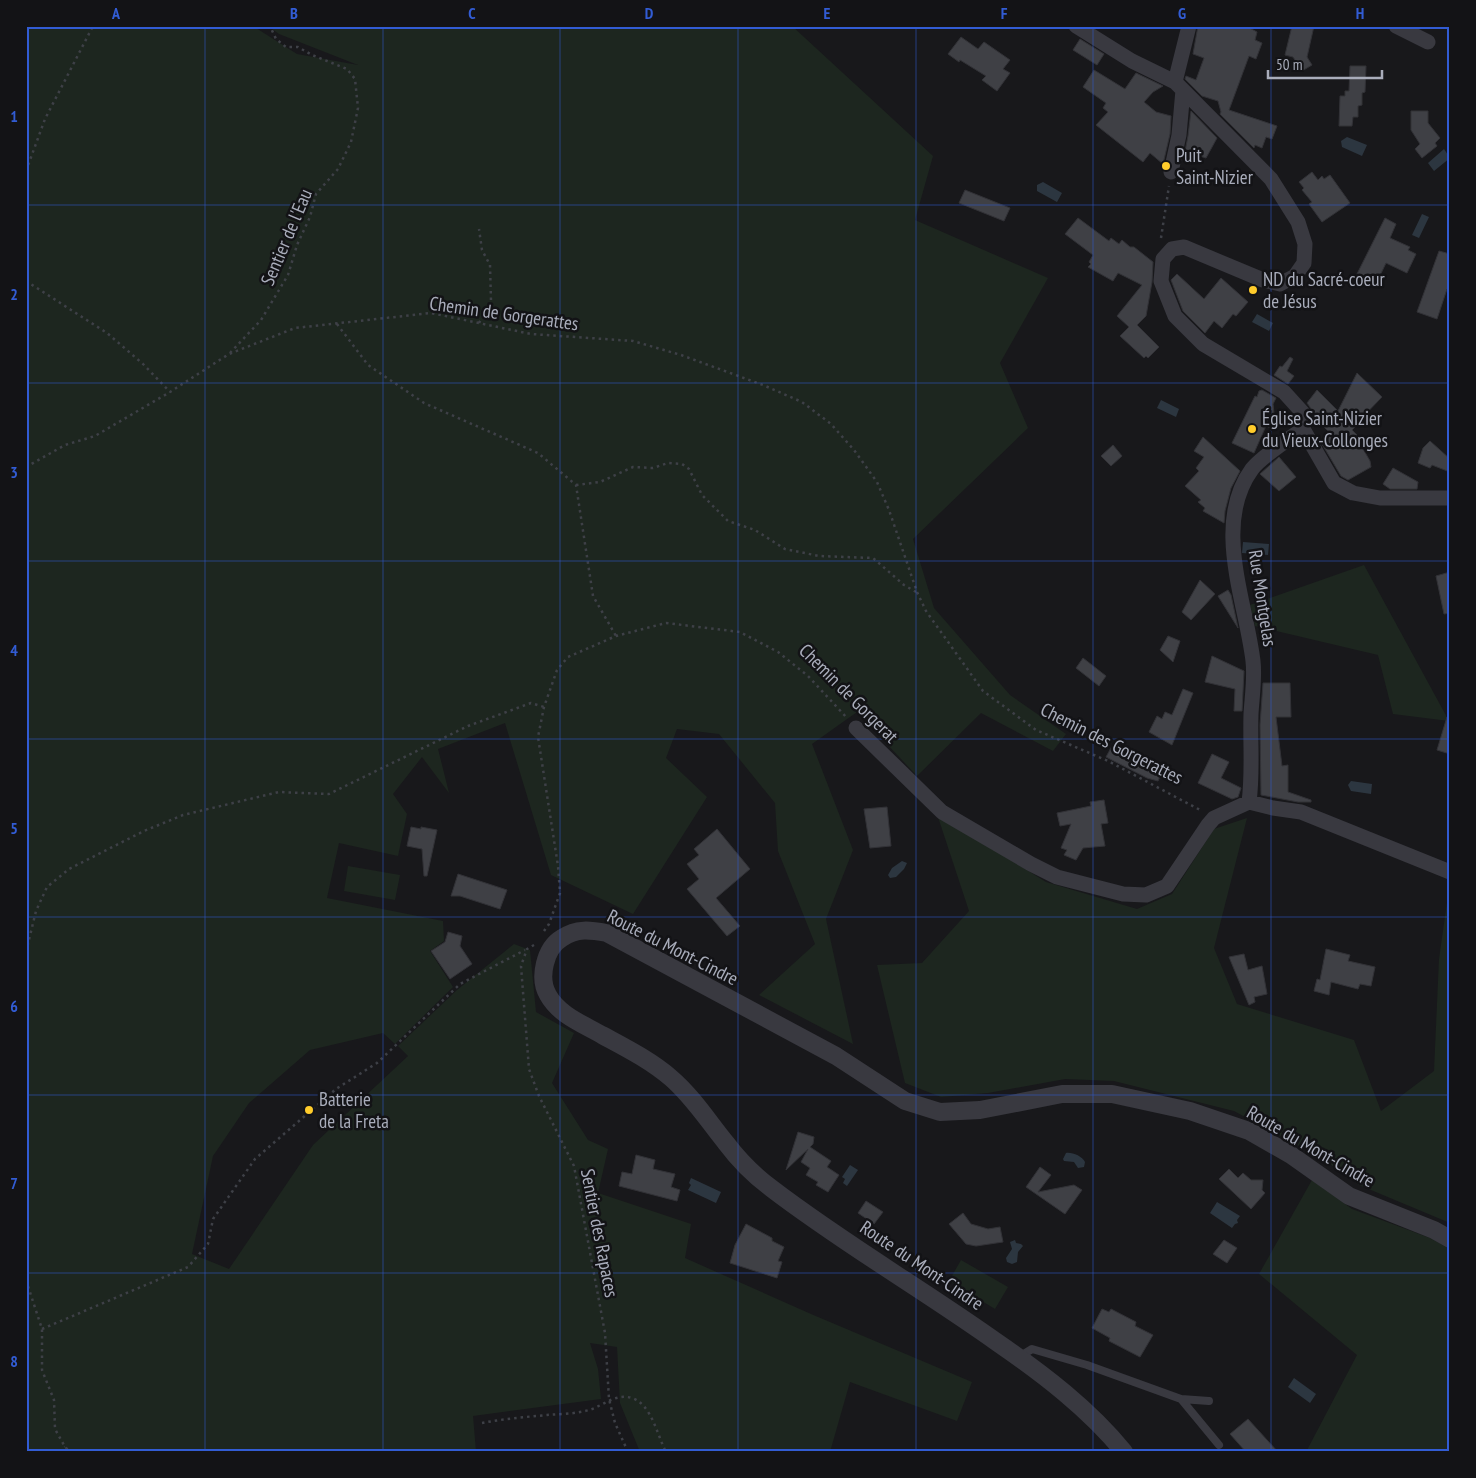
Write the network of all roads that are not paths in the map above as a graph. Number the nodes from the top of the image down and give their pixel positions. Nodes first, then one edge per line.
1 (1076, 26) edge
2 (1189, 26) edge
3 (1396, 26) edge
4 (1428, 42) dead end
5 (1179, 86) junction
6 (1172, 172) road end
7 (1303, 430) junction
8 (1450, 498) edge
9 (856, 728) road end
10 (1249, 802) junction
11 (1450, 872) edge
12 (1450, 1239) edge
13 (1019, 1357) junction
14 (1181, 1399) junction
15 (1209, 1400) dead end
16 (1219, 1445) dead end
17 (1124, 1452) edge

1 - 5 street
2 - 5 street
3 - 4 street
5 - 6 street
5 - 7 street
7 - 8 street
7 - 10 street, Rue Montgelas
9 - 10 street, Chemin de Gorgerat
10 - 11 street
12 - 13 street, Route du Mont-Cindre
13 - 14 lane
13 - 17 street, Route du Mont-Cindre
14 - 15 lane
14 - 16 lane

